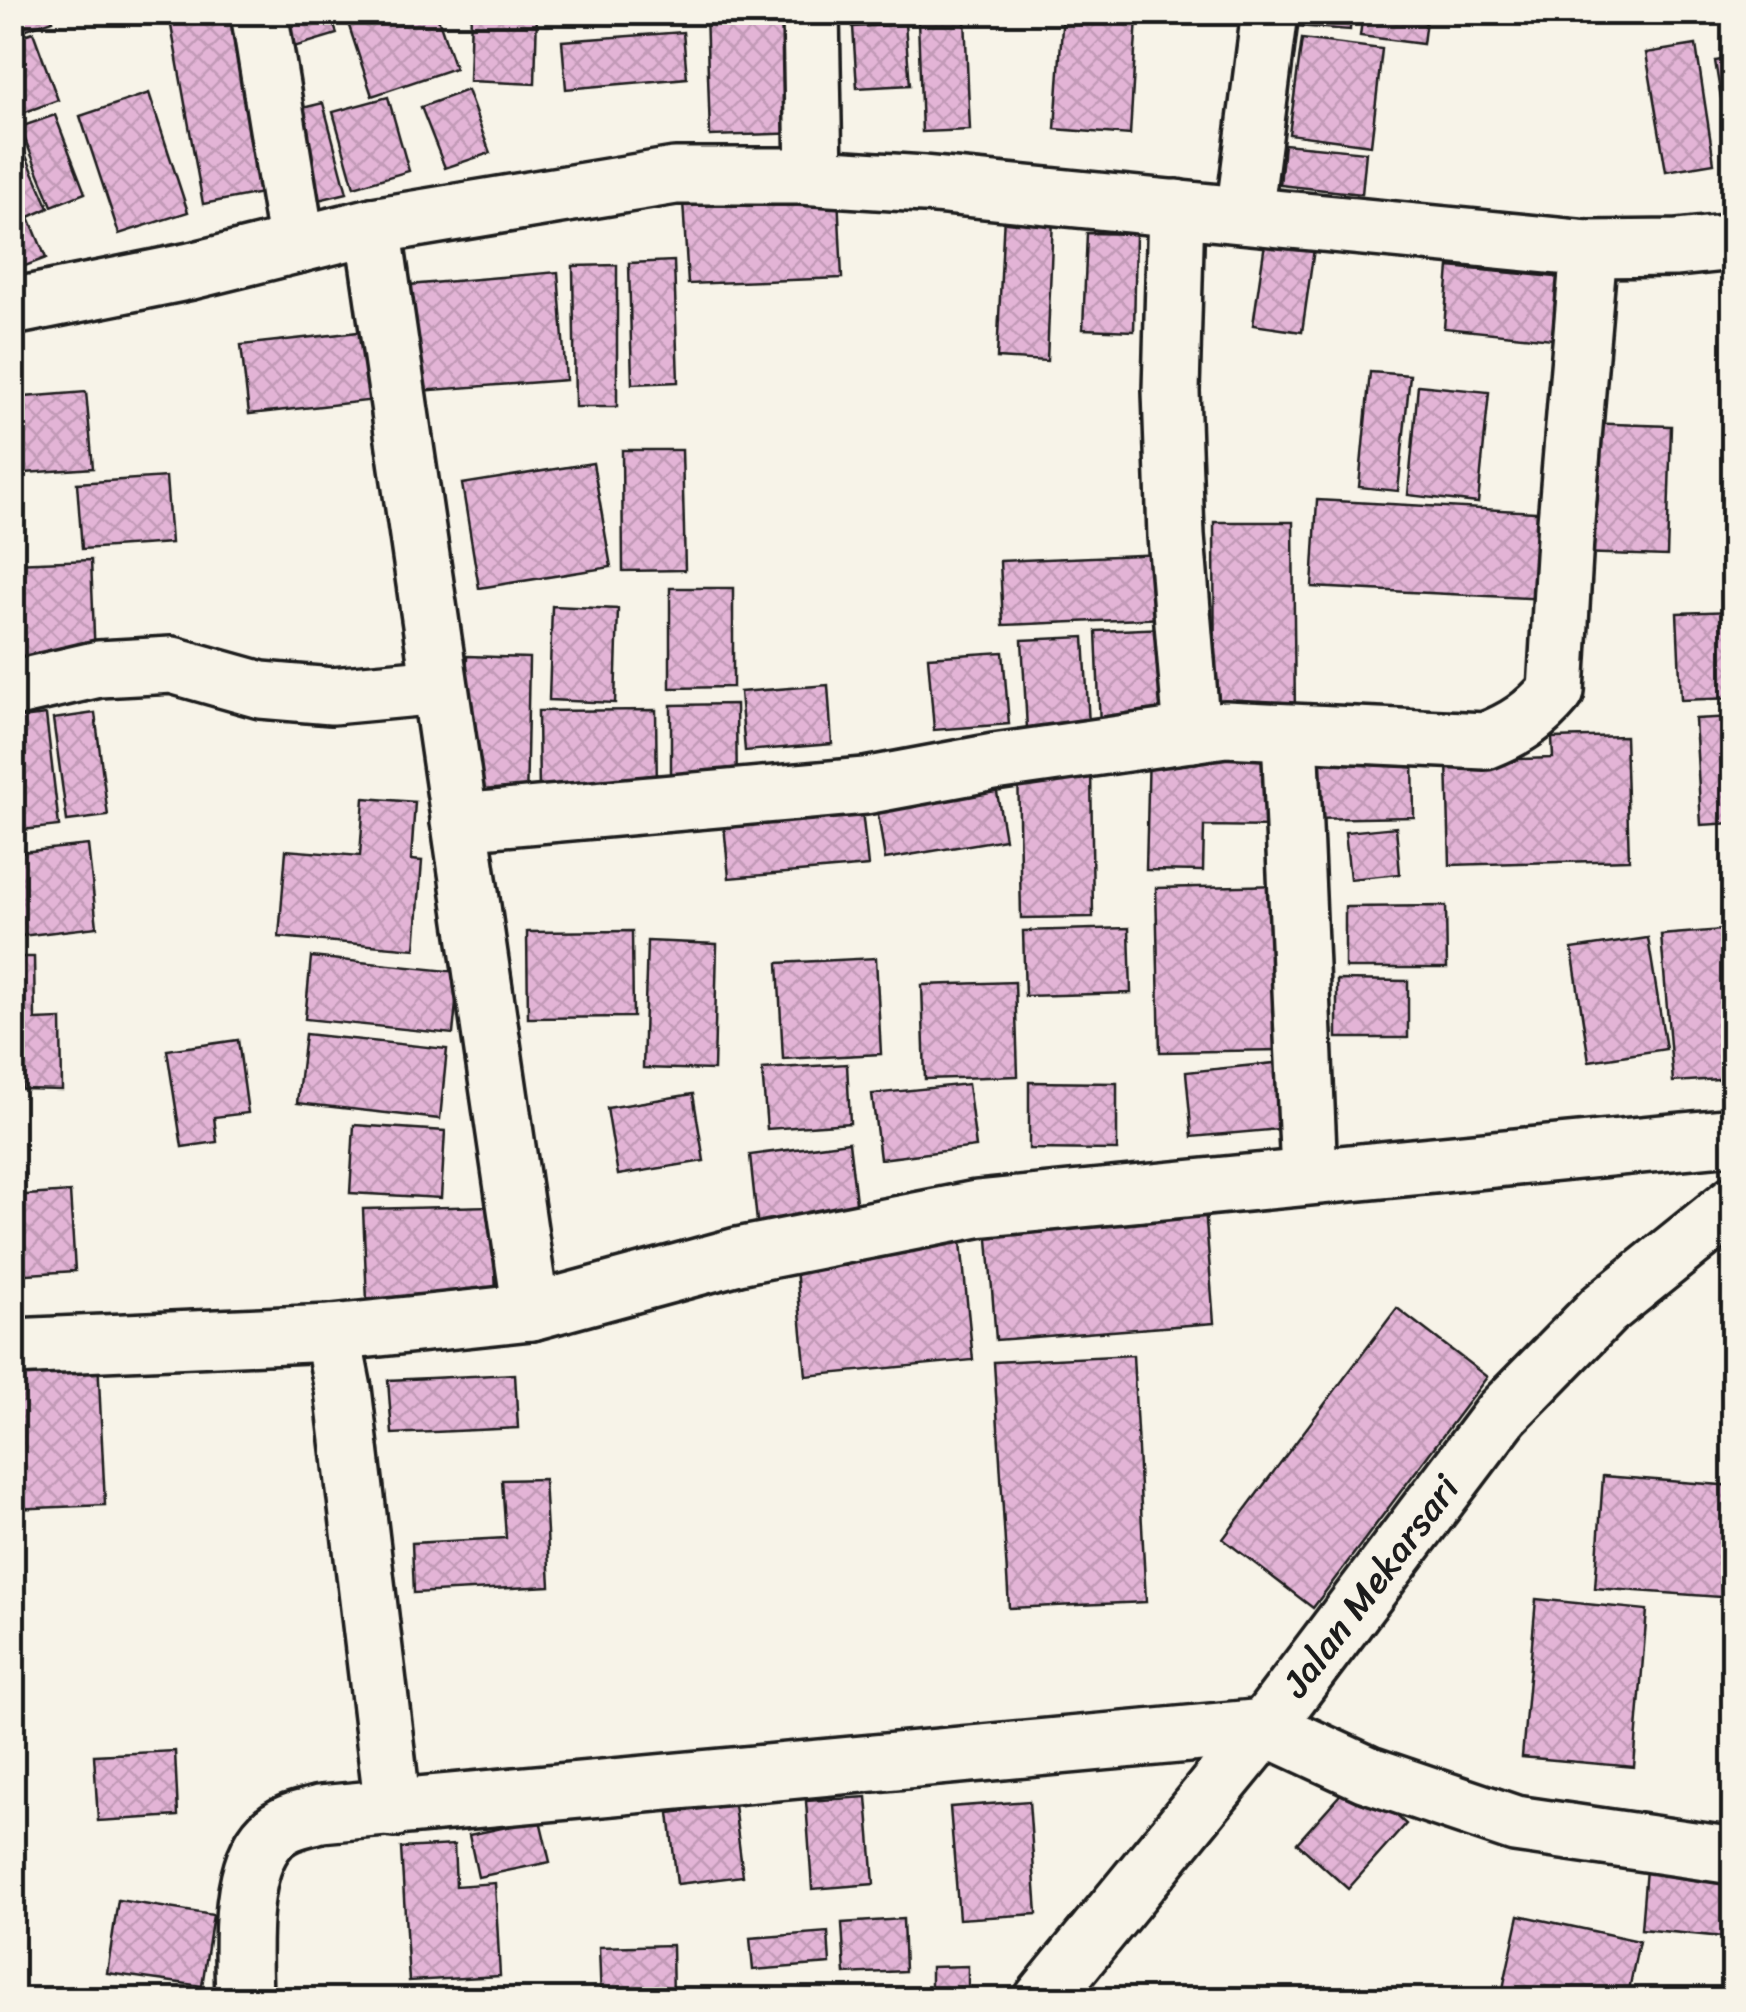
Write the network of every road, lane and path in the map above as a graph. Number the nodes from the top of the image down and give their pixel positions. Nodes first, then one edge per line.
1 (258, 12) edge
2 (812, 12) edge
3 (1270, 12) edge
4 (814, 176) junction
5 (1176, 208) junction
6 (1244, 215) junction
7 (373, 226) junction
8 (1734, 242) edge
9 (297, 245) junction
10 (1589, 249) junction
11 (12, 307) edge
12 (439, 686) junction
13 (12, 689) edge
14 (1192, 734) junction
15 (1290, 734) junction
16 (459, 822) junction
17 (1734, 1136) edge
18 (1309, 1175) junction
19 (1734, 1204) edge
20 (531, 1312) junction
21 (332, 1333) junction
22 (12, 1347) edge
23 (1265, 1726) junction
24 (393, 1810) junction
25 (1734, 1856) edge
26 (244, 2000) edge
27 (1042, 2000) edge

1 - 9 street
2 - 4 street
3 - 6 street
4 - 5 street
4 - 7 street
5 - 6 street
5 - 14 street
6 - 10 street
7 - 9 street
7 - 12 street
8 - 10 street
9 - 11 street
10 - 15 street
12 - 13 street
12 - 16 street
14 - 15 street
14 - 16 street
15 - 18 street
16 - 20 street
17 - 18 street
18 - 20 street
19 - 23 street, Jalan Mekarsari
20 - 21 street
21 - 22 street
21 - 24 street
23 - 24 street
23 - 25 street
23 - 27 street, Jalan Mekarsari
24 - 26 street

